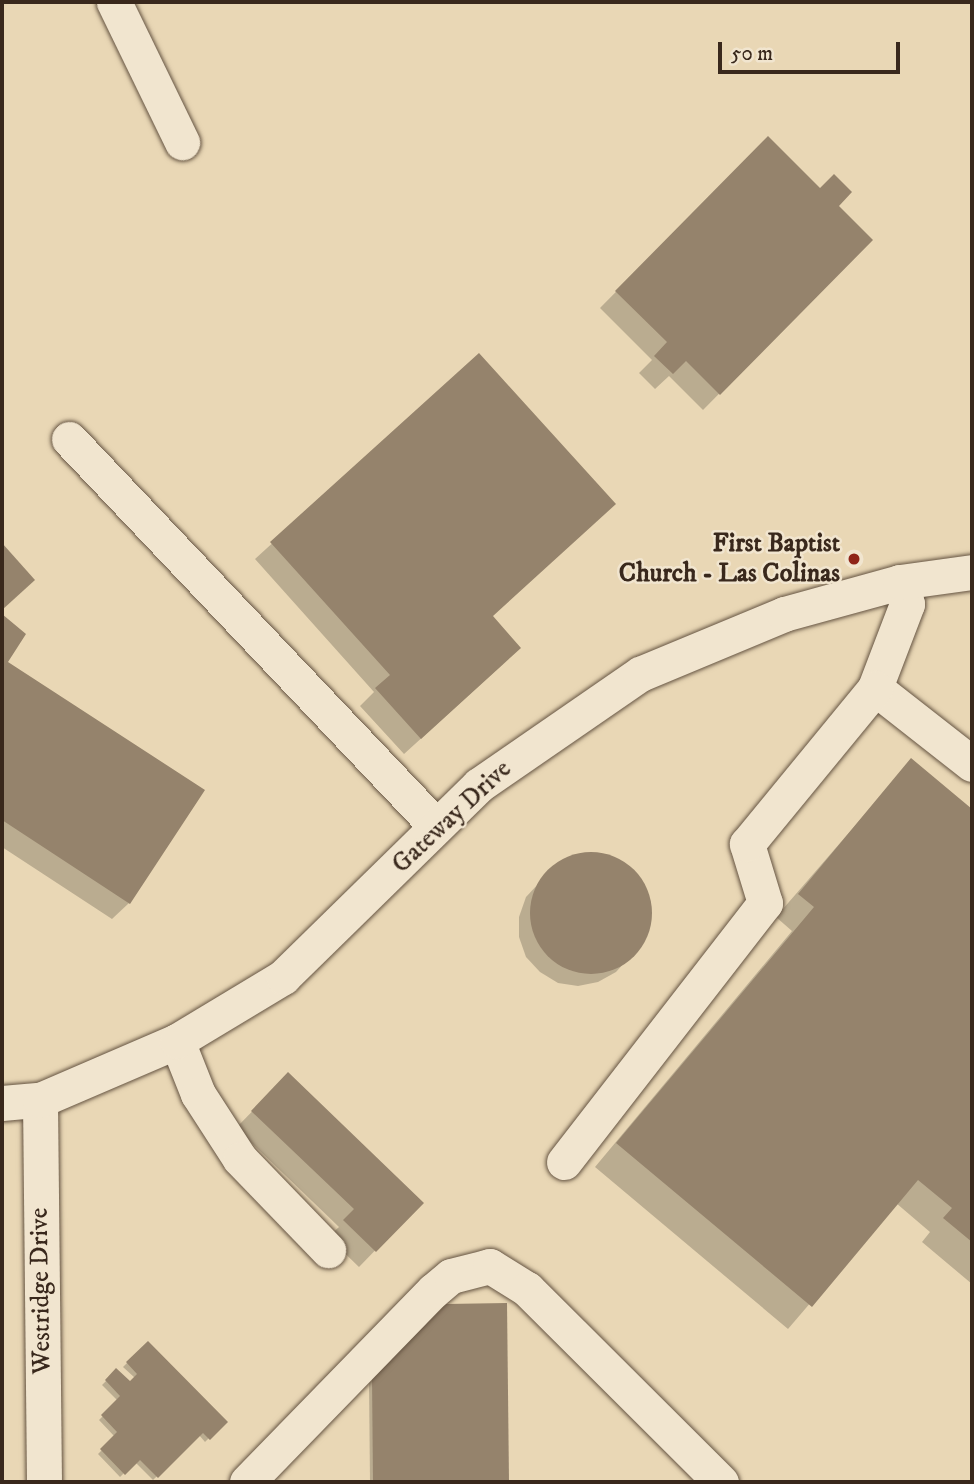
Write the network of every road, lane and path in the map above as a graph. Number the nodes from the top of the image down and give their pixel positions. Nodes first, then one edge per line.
1 (114, 2) edge
2 (182, 142) dead end
3 (69, 439) dead end
4 (972, 572) edge
5 (900, 582) junction
6 (875, 688) junction
7 (972, 764) edge
8 (436, 826) junction
9 (177, 1041) junction
10 (40, 1100) junction
11 (2, 1103) edge
12 (564, 1162) dead end
13 (328, 1250) dead end
14 (44, 1482) edge
15 (247, 1482) edge
16 (721, 1482) edge

1 - 2 street
3 - 8 street
4 - 5 street, Gateway Drive
5 - 6 street
5 - 8 street, Gateway Drive
6 - 7 street
6 - 12 street
8 - 9 street, Gateway Drive
9 - 10 street, Gateway Drive
9 - 13 street
10 - 11 street, Gateway Drive
10 - 14 street, Westridge Drive
15 - 16 street

